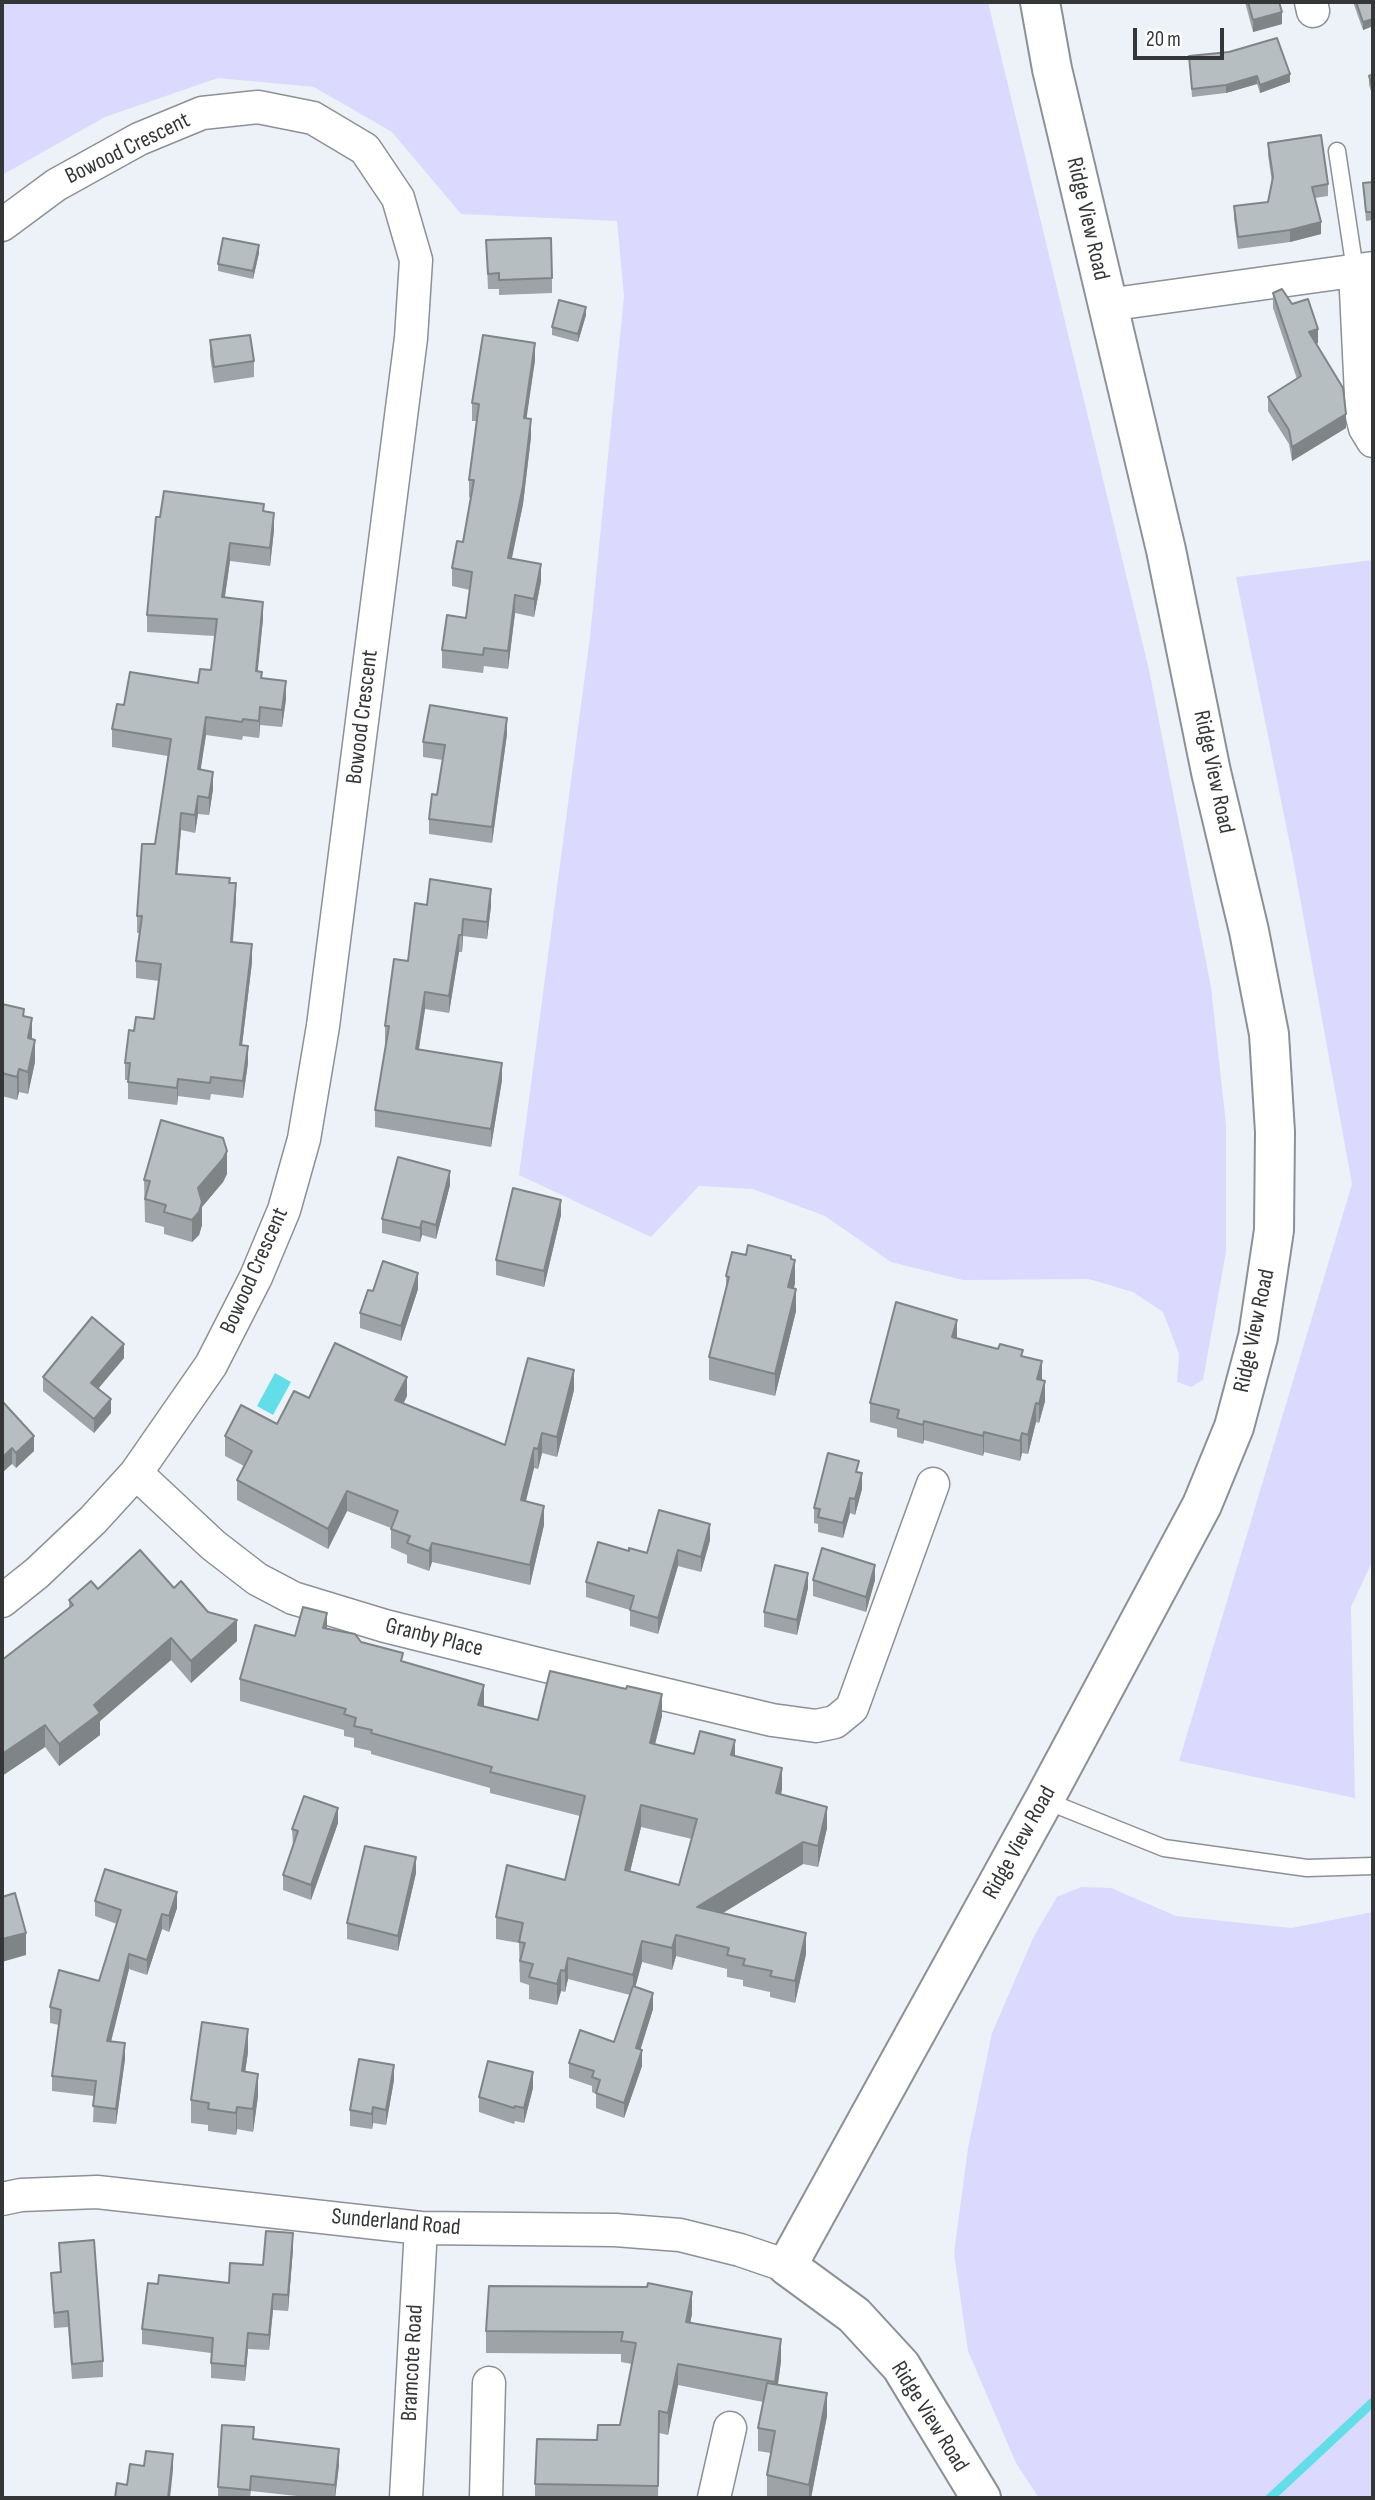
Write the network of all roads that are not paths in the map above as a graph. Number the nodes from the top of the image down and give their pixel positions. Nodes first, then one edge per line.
1 (1040, 2) edge
2 (1337, 151) dead end
3 (2, 226) edge
4 (1364, 269) edge
5 (1107, 305) junction
6 (1373, 441) edge
7 (136, 1473) junction
8 (933, 1484) dead end
9 (2, 1601) edge
10 (1044, 1800) junction
11 (1373, 1866) edge
12 (2, 2199) edge
13 (421, 2228) junction
14 (787, 2266) junction
15 (489, 2383) dead end
16 (730, 2428) dead end
17 (406, 2498) edge
18 (486, 2498) edge
19 (714, 2498) edge
20 (981, 2498) edge

1 - 5 street, Ridge View Road
2 - 4 lane
3 - 7 street, Bowood Crescent
4 - 5 street
4 - 6 street
5 - 10 street, Ridge View Road
7 - 8 street, Granby Place
7 - 9 street, Bowood Crescent
10 - 11 lane
10 - 14 street, Ridge View Road
12 - 13 street, Sunderland Road
13 - 14 street, Sunderland Road
13 - 17 street, Bramcote Road
14 - 20 street, Ridge View Road
15 - 18 street
16 - 19 street

